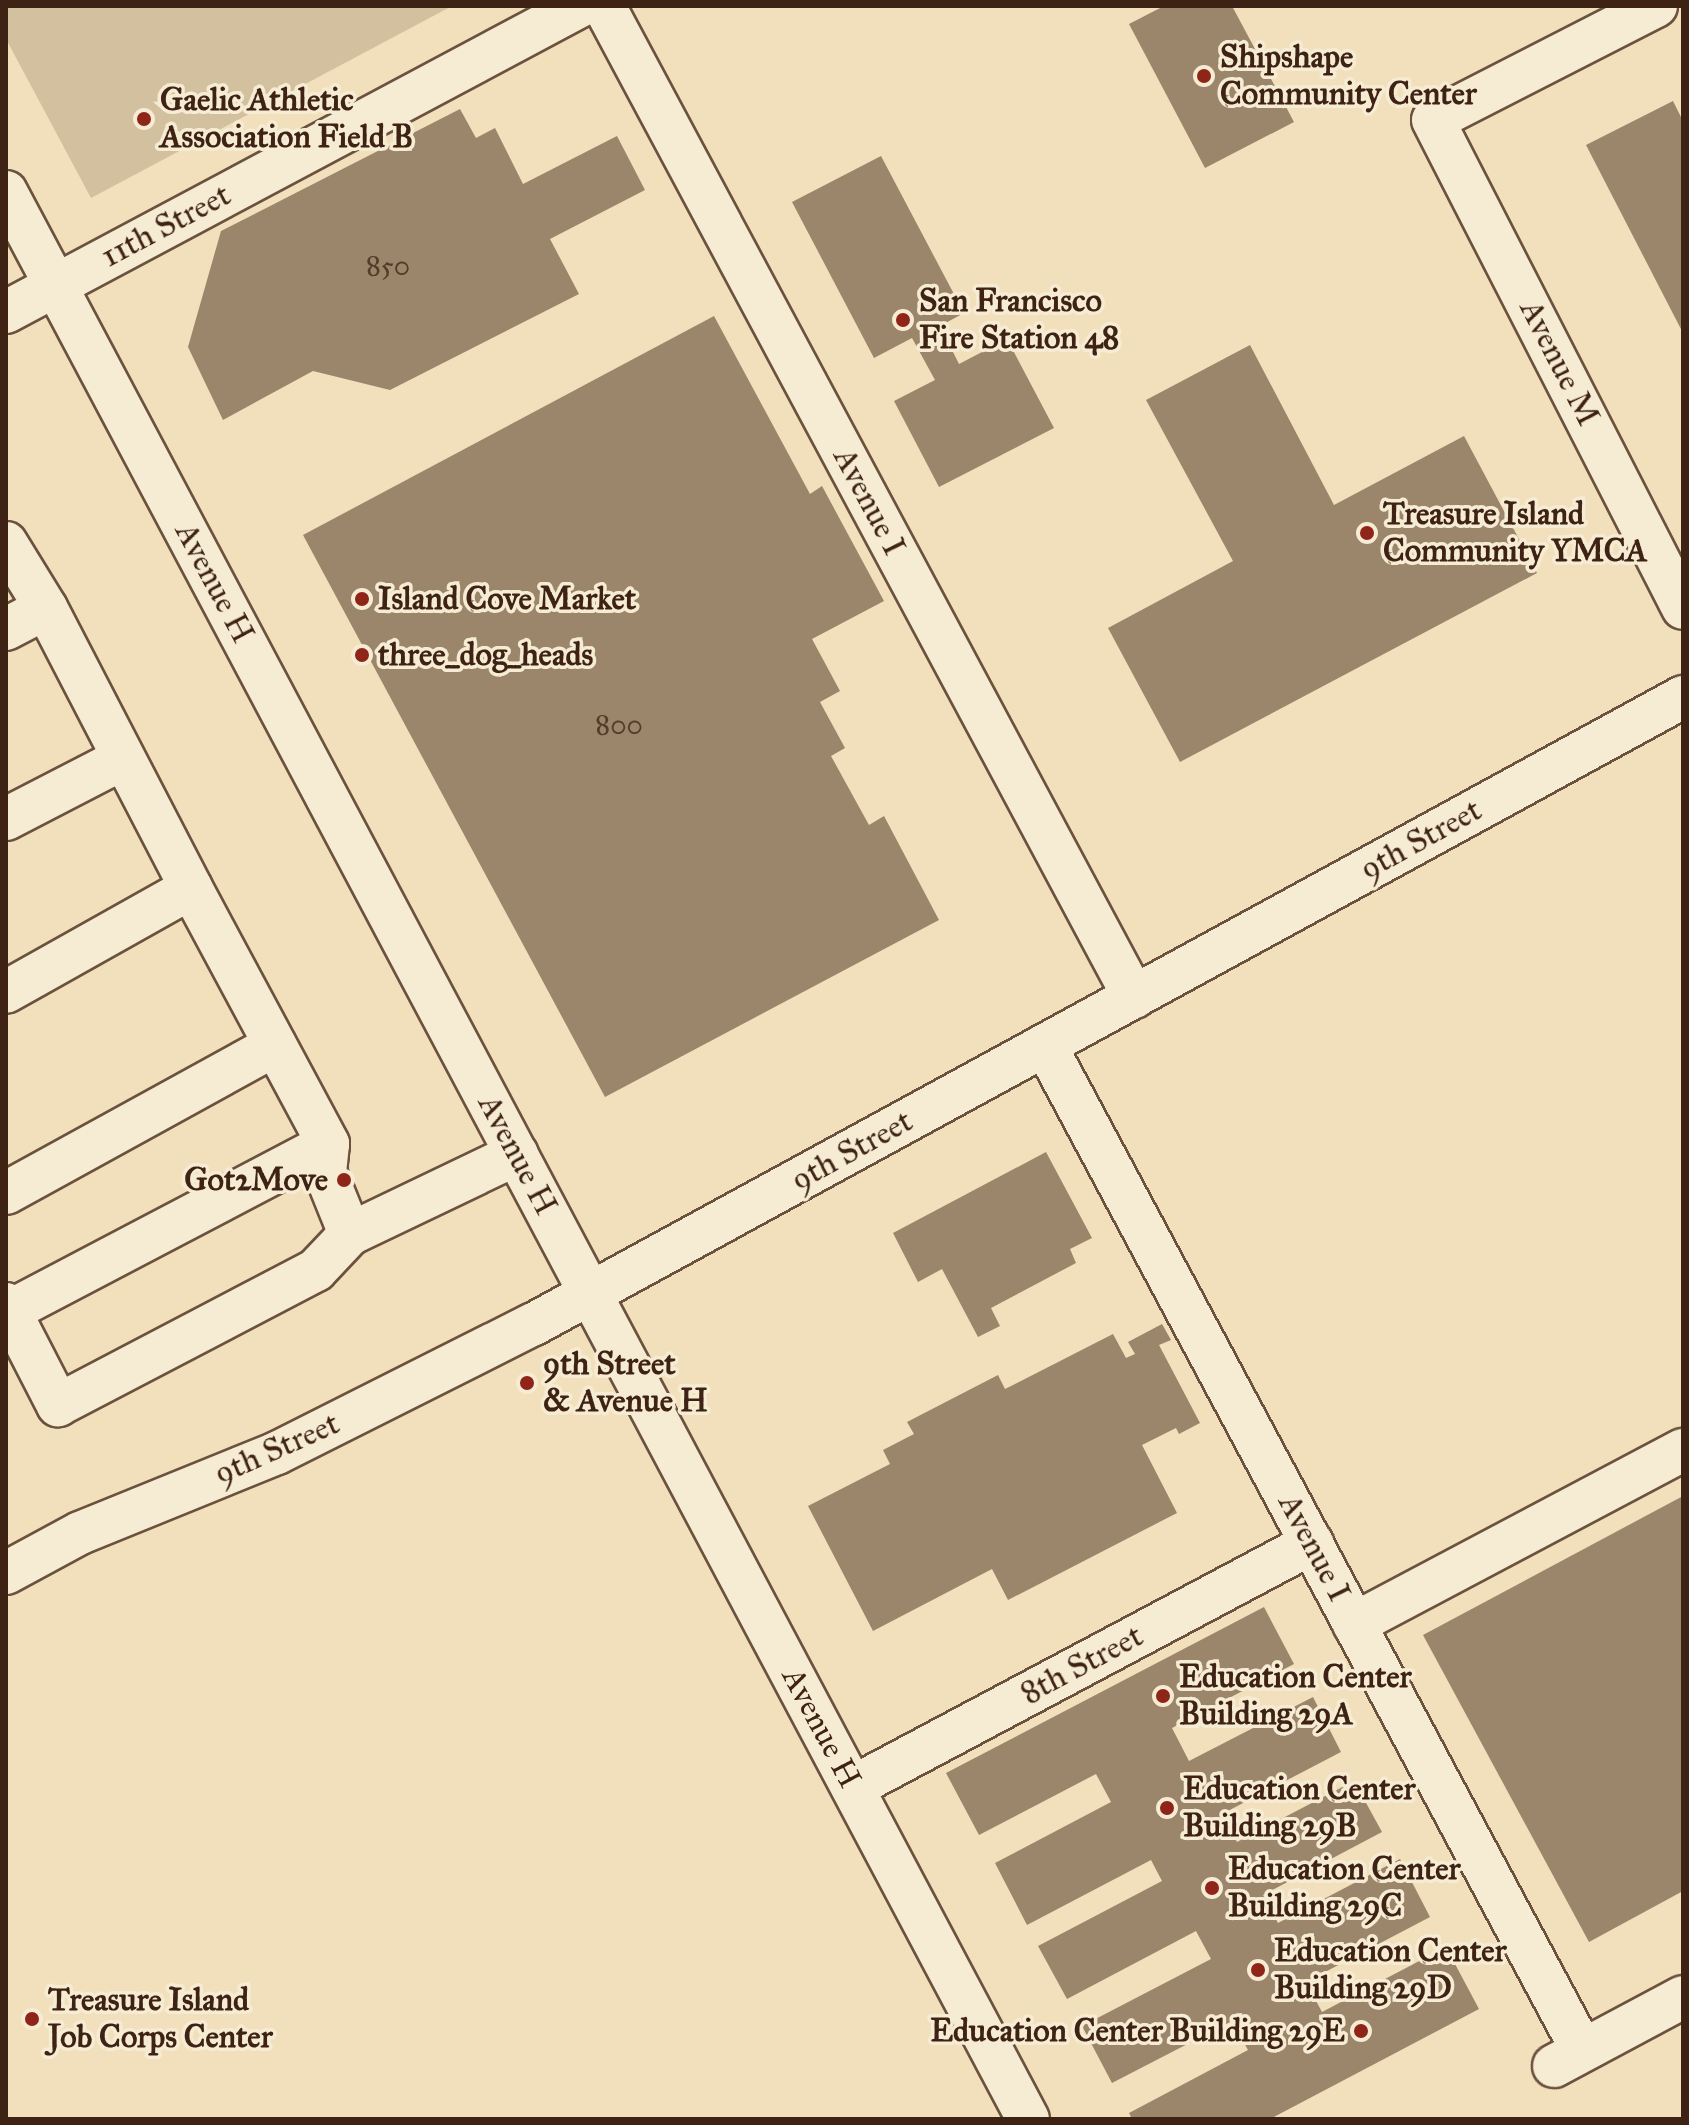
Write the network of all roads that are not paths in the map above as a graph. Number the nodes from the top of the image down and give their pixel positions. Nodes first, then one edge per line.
1 (580, 6) edge
2 (604, 6) edge
3 (1656, 6) edge
4 (6, 192) edge
5 (55, 285) junction
6 (6, 312) edge
7 (6, 543) edge
8 (46, 608) junction
9 (1683, 608) edge
10 (6, 629) edge
11 (1683, 697) edge
12 (122, 759) junction
13 (6, 819) edge
14 (191, 888) junction
15 (6, 992) edge
16 (1134, 997) junction
17 (275, 1045) junction
18 (1045, 1045) junction
19 (328, 1144) junction
20 (517, 1154) junction
21 (6, 1193) edge
22 (350, 1234) junction
23 (591, 1293) junction
24 (8, 1308) edge
25 (1683, 1450) edge
26 (1312, 1543) junction
27 (6, 1573) edge
28 (1354, 1624) junction
29 (853, 1787) junction
30 (1683, 1997) edge
31 (1028, 2119) edge

1 - 5 street, 11th Street
2 - 16 street, Avenue I
3 - 9 street, Avenue M
4 - 5 street, Avenue H
5 - 6 street, 11th Street
5 - 20 street, Avenue H
7 - 8 street
8 - 10 street
8 - 12 street
11 - 16 street, 9th Street
12 - 13 street
12 - 14 street
14 - 15 street
14 - 17 street
16 - 18 street, 9th Street
17 - 19 street
17 - 21 street
18 - 23 street, 9th Street
18 - 26 street, Avenue I
19 - 22 street
19 - 24 street
20 - 22 street
20 - 23 street, Avenue H
22 - 24 street
23 - 27 street, 9th Street
23 - 29 street, Avenue H
25 - 28 street
26 - 28 street, Avenue I
26 - 29 street, 8th Street
28 - 30 street, Avenue I
29 - 31 street, Avenue H

